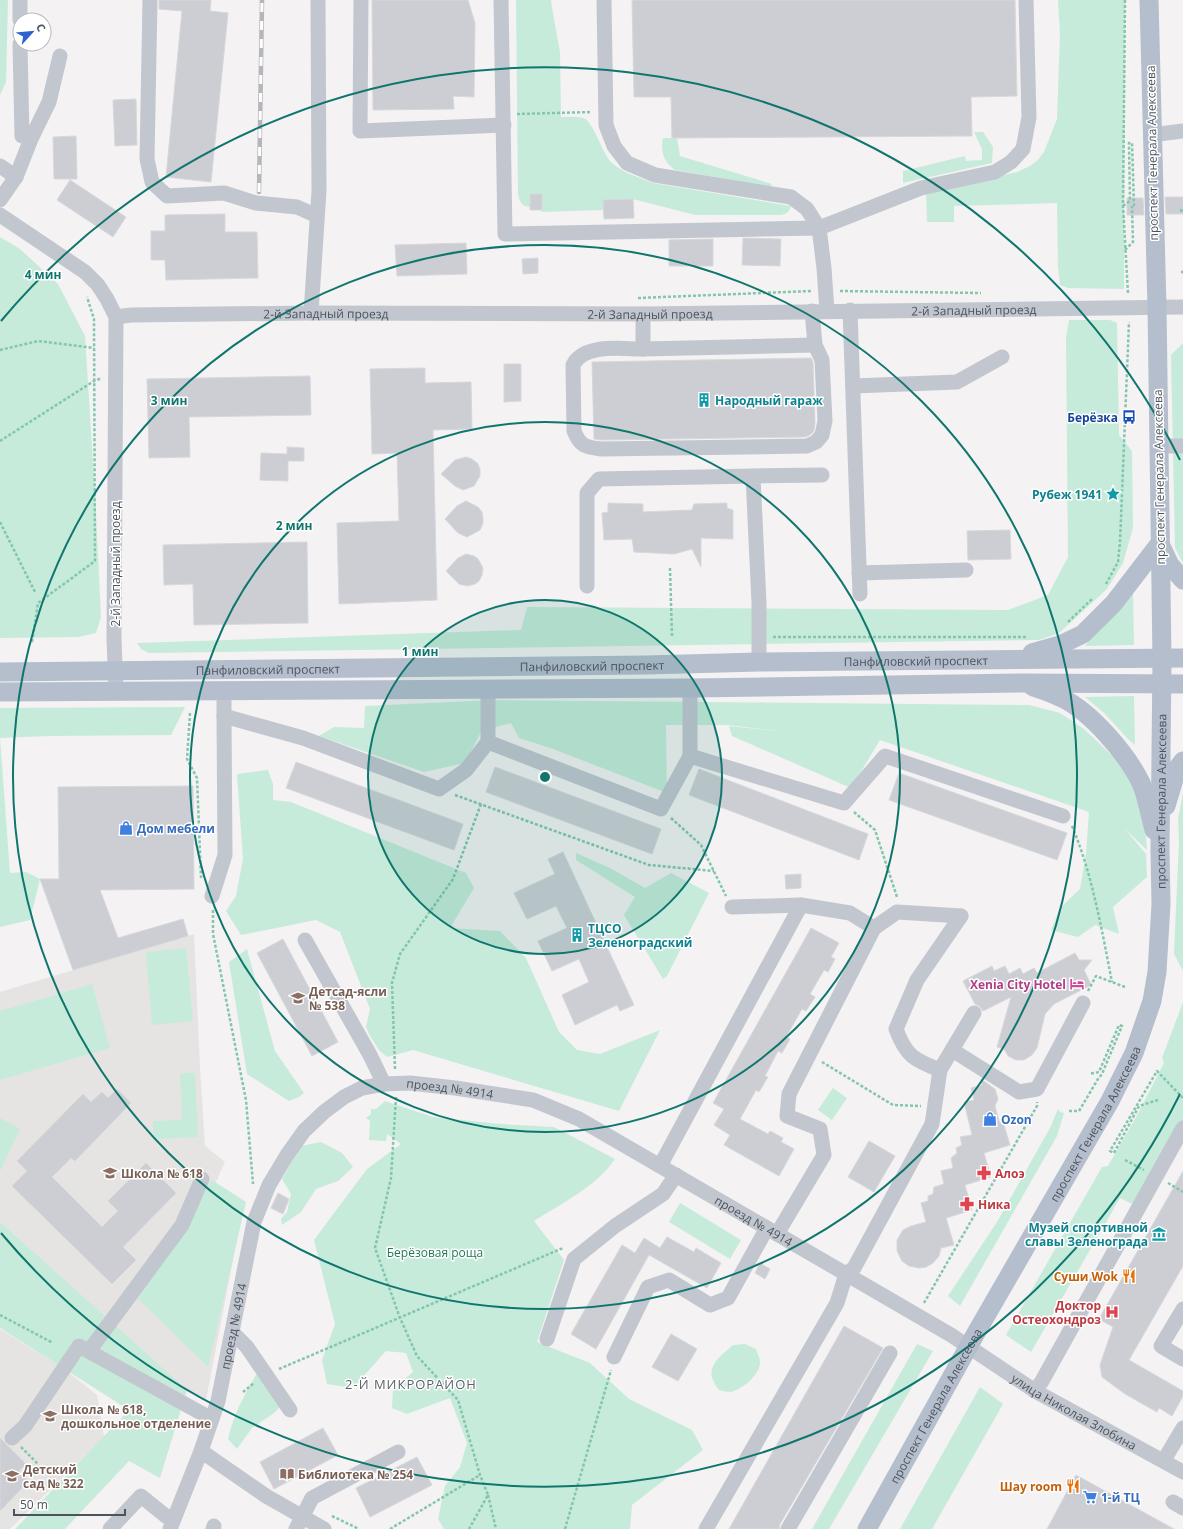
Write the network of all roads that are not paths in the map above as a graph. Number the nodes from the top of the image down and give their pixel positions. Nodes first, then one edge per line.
1 (20, 0) edge
2 (150, 0) edge
3 (318, 0) edge
4 (361, 0) edge
5 (501, 0) edge
6 (604, 0) edge
7 (1026, 0) edge
8 (1148, 0) edge
9 (20, 12) edge
10 (20, 52) edge
11 (60, 56) dead end
12 (504, 120) junction
13 (1183, 131) edge
14 (1152, 135) junction
15 (22, 136) dead end
16 (0, 166) edge
17 (16, 177) junction
18 (0, 200) edge
19 (0, 215) edge
20 (317, 216) junction
21 (819, 228) junction
22 (1157, 307) junction
23 (1183, 307) edge
24 (827, 310) junction
25 (850, 310) junction
26 (812, 311) junction
27 (311, 313) junction
28 (643, 314) junction
29 (116, 317) junction
30 (815, 345) junction
31 (643, 349) junction
32 (1002, 357) dead end
33 (853, 386) junction
34 (1159, 446) junction
35 (1183, 446) edge
36 (822, 475) dead end
37 (752, 476) junction
38 (1160, 543) junction
39 (966, 570) dead end
40 (859, 573) junction
41 (1183, 580) edge
42 (587, 586) dead end
43 (860, 594) dead end
44 (1183, 658) edge
45 (1162, 659) junction
46 (953, 661) junction
47 (759, 662) junction
48 (115, 671) junction
49 (0, 672) edge
50 (1024, 683) junction
51 (1161, 684) junction
52 (1183, 684) edge
53 (690, 688) junction
54 (488, 689) junction
55 (116, 691) junction
56 (224, 691) junction
57 (0, 692) edge
58 (224, 716) junction
59 (488, 742) junction
60 (690, 756) junction
61 (1183, 761) edge
62 (1063, 816) road end
63 (1160, 851) junction
64 (212, 896) road end
65 (801, 905) junction
66 (732, 907) road end
67 (874, 928) junction
68 (305, 940) dead end
69 (1083, 1003) road end
70 (974, 1013) dead end
71 (952, 1050) junction
72 (940, 1070) junction
73 (390, 1080) junction
74 (1183, 1128) edge
75 (660, 1166) junction
76 (676, 1175) junction
77 (202, 1179) dead end
78 (772, 1231) junction
79 (846, 1274) junction
80 (1183, 1309) edge
81 (232, 1332) junction
82 (547, 1340) dead end
83 (969, 1347) junction
84 (90, 1351) junction
85 (890, 1353) dead end
86 (614, 1357) road end
87 (1183, 1359) edge
88 (1035, 1391) junction
89 (290, 1410) dead end
90 (212, 1419) junction
91 (1183, 1428) edge
92 (12, 1438) dead end
93 (201, 1451) junction
94 (398, 1452) dead end
95 (1164, 1460) junction
96 (1183, 1472) edge
97 (303, 1516) edge
98 (173, 1522) edge
99 (110, 1529) edge
100 (324, 1529) edge
101 (706, 1529) edge
102 (788, 1529) edge
103 (866, 1529) edge

1 - 9 street
2 - 20 street
3 - 20 street
4 - 12 street
5 - 12 street
6 - 21 street
7 - 21 street
8 - 14 main road, проспект Генерала Алексеева
10 - 15 street
11 - 17 street
12 - 21 street
13 - 14 street
14 - 22 main road, проспект Генерала Алексеева
16 - 17 street
17 - 18 street
19 - 29 street, 2-й Западный проезд
20 - 27 street
21 - 24 street
22 - 23 street, 2-й Западный проезд
22 - 25 street, 2-й Западный проезд
22 - 34 main road, проспект Генерала Алексеева
24 - 25 street, 2-й Западный проезд
24 - 26 street, 2-й Западный проезд
25 - 33 street
26 - 28 street, 2-й Западный проезд
26 - 30 street
27 - 28 street, 2-й Западный проезд
27 - 29 street, 2-й Западный проезд
28 - 31 street
29 - 48 street, 2-й Западный проезд
30 - 31 street
30 - 31 street
32 - 33 street
33 - 40 street
34 - 35 street
34 - 38 main road, проспект Генерала Алексеева
36 - 37 street
37 - 42 street
37 - 47 street
38 - 41 main road
38 - 45 main road, проспект Генерала Алексеева
38 - 46 main road
39 - 40 street
40 - 43 street
44 - 45 main road, Панфиловский проспект
45 - 46 main road, Панфиловский проспект
45 - 51 main road, проспект Генерала Алексеева
46 - 47 main road, Панфиловский проспект
47 - 48 main road, Панфиловский проспект
48 - 49 main road, Панфиловский проспект
48 - 55 street, 2-й Западный проезд
50 - 51 main road, Панфиловский проспект
50 - 53 main road, Панфиловский проспект
50 - 63 main road
51 - 52 main road, Панфиловский проспект
51 - 63 main road, проспект Генерала Алексеева
53 - 54 main road, Панфиловский проспект
53 - 60 street
54 - 56 main road, Панфиловский проспект
54 - 59 street
55 - 56 main road, Панфиловский проспект
55 - 57 main road, Панфиловский проспект
56 - 58 street
58 - 59 street
58 - 64 street
59 - 60 street
60 - 62 street
61 - 63 main road
63 - 83 main road, проспект Генерала Алексеева
65 - 66 street
65 - 67 street
65 - 75 street
67 - 72 street
67 - 78 street
68 - 73 street
69 - 71 street
70 - 71 street
71 - 72 street
72 - 79 street
73 - 75 street, проезд № 4914
73 - 81 street, проезд № 4914
74 - 88 street
75 - 76 street, проезд № 4914
76 - 78 street, проезд № 4914
76 - 82 street
77 - 84 street
78 - 79 street, проезд № 4914
78 - 86 street
79 - 83 street, проезд № 4914
79 - 101 street
80 - 87 street
81 - 89 street
81 - 90 street, проезд № 4914
83 - 88 street, улица Николая Злобина
83 - 103 main road, проспект Генерала Алексеева
84 - 90 street
84 - 92 street
85 - 102 street
88 - 95 street, улица Николая Злобина
90 - 93 street, проезд № 4914
91 - 95 street
93 - 97 street
93 - 98 street, проезд № 4914
94 - 97 street
95 - 96 street, улица Николая Злобина
97 - 100 street
98 - 99 street

